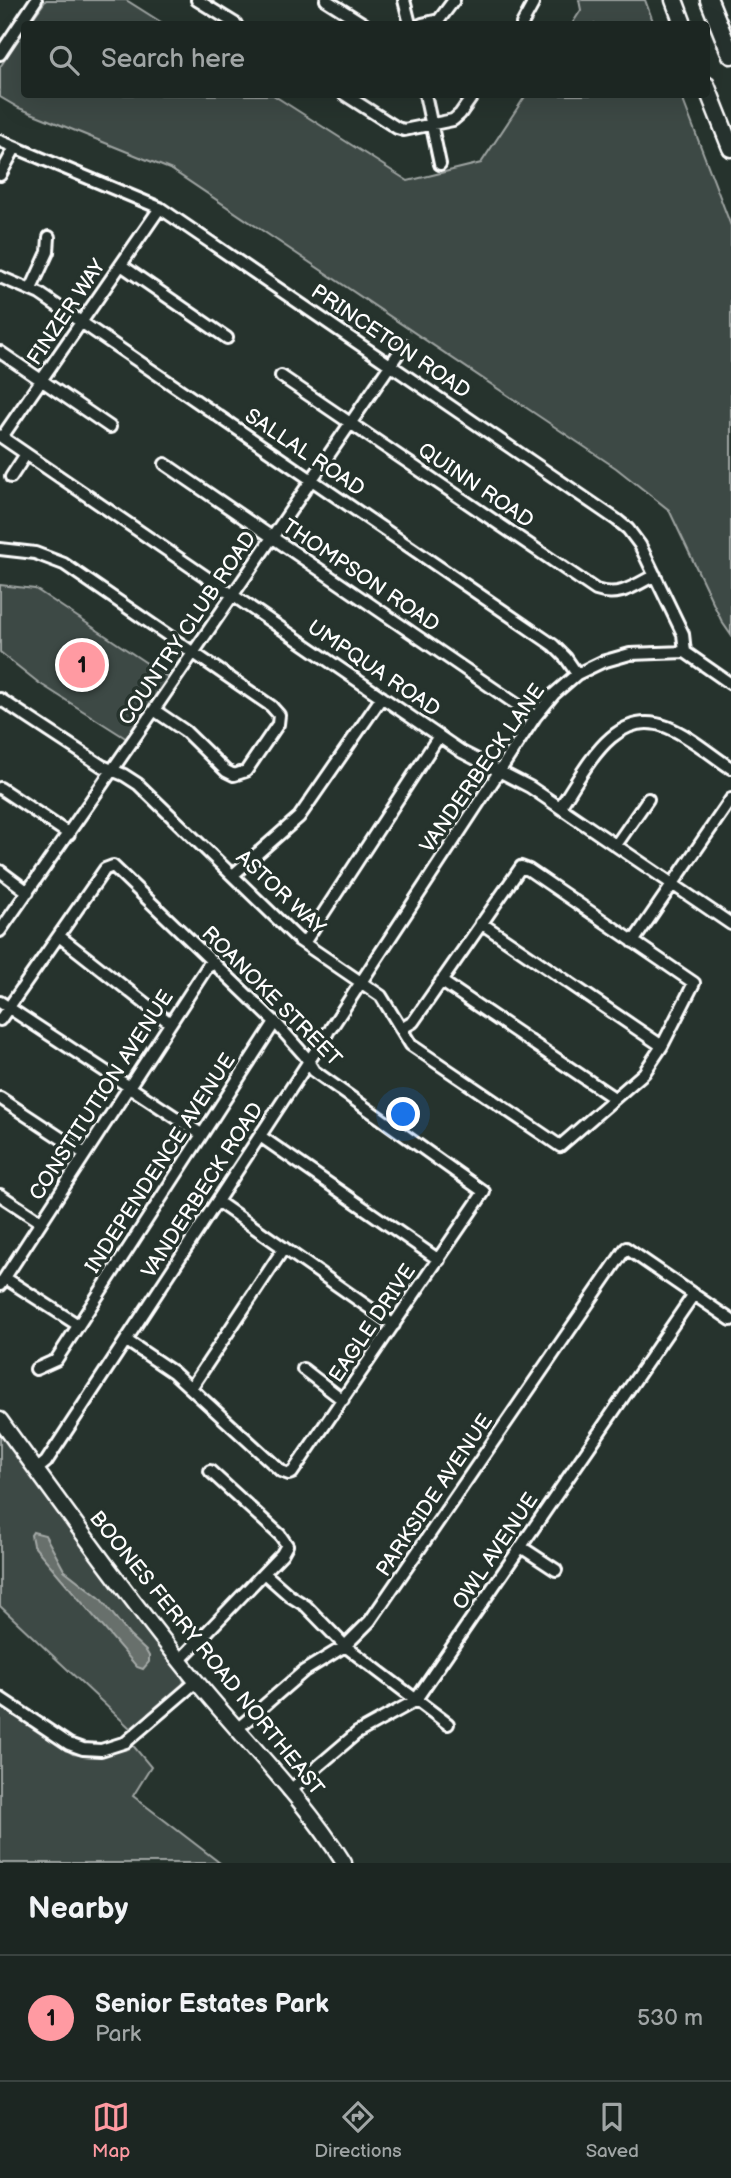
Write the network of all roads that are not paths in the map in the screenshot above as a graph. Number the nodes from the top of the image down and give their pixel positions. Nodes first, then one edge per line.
1 (36, 0) edge
2 (197, 0) edge
3 (326, 0) edge
4 (404, 0) edge
5 (454, 0) edge
6 (531, 0) edge
7 (674, 0) edge
8 (709, 0) edge
9 (22, 21) edge
10 (231, 21) edge
11 (359, 21) edge
12 (409, 21) edge
13 (435, 21) edge
14 (524, 21) edge
15 (682, 21) edge
16 (21, 22) edge
17 (0, 54) edge
18 (731, 55) edge
19 (710, 95) edge
20 (350, 98) edge
21 (426, 98) edge
22 (471, 98) edge
23 (431, 124) junction
24 (0, 141) edge
25 (15, 148) junction
26 (731, 148) edge
27 (440, 164) dead end
28 (0, 175) edge
29 (160, 208) junction
30 (49, 237) dead end
31 (121, 265) junction
32 (0, 277) edge
33 (31, 289) junction
34 (82, 323) junction
35 (227, 338) dead end
36 (404, 345) dead end
37 (0, 352) edge
38 (390, 364) junction
39 (281, 376) dead end
40 (42, 380) junction
41 (351, 422) junction
42 (110, 427) dead end
43 (1, 437) edge
44 (26, 454) junction
45 (165, 464) dead end
46 (11, 477) dead end
47 (312, 480) junction
48 (272, 538) junction
49 (0, 549) edge
50 (655, 575) junction
51 (233, 595) junction
52 (685, 652) junction
53 (194, 653) junction
54 (577, 674) junction
55 (731, 684) edge
56 (382, 697) junction
57 (0, 699) edge
58 (154, 710) junction
59 (536, 718) junction
60 (439, 736) junction
61 (731, 768) edge
62 (113, 770) junction
63 (499, 771) junction
64 (0, 788) edge
65 (648, 799) dead end
66 (731, 799) edge
67 (560, 807) junction
68 (69, 834) junction
69 (616, 845) junction
70 (0, 871) edge
71 (233, 875) junction
72 (672, 884) junction
73 (28, 892) junction
74 (481, 923) junction
75 (731, 924) edge
76 (0, 931) edge
77 (59, 936) junction
78 (633, 942) junction
79 (304, 943) junction
80 (211, 961) junction
81 (361, 981) junction
82 (442, 981) junction
83 (4, 1004) edge
84 (0, 1020) edge
85 (275, 1022) junction
86 (170, 1023) junction
87 (401, 1029) junction
88 (330, 1030) joint
89 (662, 1046) junction
90 (308, 1062) junction
91 (129, 1087) junction
92 (0, 1098) edge
93 (614, 1098) junction
94 (201, 1135) junction
95 (260, 1136) junction
96 (85, 1154) junction
97 (484, 1192) joint
98 (0, 1195) edge
99 (218, 1202) junction
100 (41, 1222) junction
101 (284, 1248) junction
102 (439, 1260) junction
103 (2, 1282) edge
104 (694, 1294) junction
105 (731, 1320) edge
106 (78, 1325) junction
107 (394, 1325) junction
108 (127, 1341) junction
109 (303, 1368) dead end
110 (36, 1369) dead end
111 (191, 1388) junction
112 (343, 1400) junction
113 (0, 1420) edge
114 (36, 1470) junction
115 (210, 1471) dead end
116 (522, 1547) junction
117 (556, 1570) dead end
118 (264, 1573) junction
119 (345, 1646) junction
120 (180, 1660) junction
121 (197, 1681) junction
122 (0, 1698) edge
123 (415, 1701) junction
124 (448, 1724) dead end
125 (237, 1729) junction
126 (289, 1791) junction
127 (344, 1863) edge

1 - 9 street
2 - 10 street
3 - 11 street
4 - 12 street
5 - 13 street
6 - 14 street
7 - 15 highway
8 - 18 highway
16 - 17 street
19 - 26 highway
20 - 23 street
21 - 23 street
22 - 23 street
23 - 27 street
24 - 25 street, PRINCETON ROAD
25 - 28 street
25 - 29 street, PRINCETON ROAD
29 - 31 street, FINZER WAY
29 - 38 street, PRINCETON ROAD
30 - 33 street
31 - 34 street, FINZER WAY
31 - 35 street
32 - 33 street, SALLAL ROAD
33 - 34 street, SALLAL ROAD
34 - 40 street, FINZER WAY
34 - 47 street, SALLAL ROAD
36 - 38 street, COUNTRY CLUB ROAD
37 - 40 street
38 - 41 street, COUNTRY CLUB ROAD
38 - 50 street, PRINCETON ROAD
39 - 41 street, QUINN ROAD
40 - 42 street
40 - 43 street, FINZER WAY
41 - 47 street, COUNTRY CLUB ROAD
41 - 50 street, QUINN ROAD
43 - 44 street, UMPQUA ROAD
44 - 46 street
44 - 51 street, UMPQUA ROAD
45 - 48 street, THOMPSON ROAD
47 - 48 street, COUNTRY CLUB ROAD
47 - 54 street, SALLAL ROAD
48 - 51 street, COUNTRY CLUB ROAD
48 - 59 street, THOMPSON ROAD
49 - 53 street
50 - 52 street, PRINCETON ROAD
51 - 53 street, COUNTRY CLUB ROAD
51 - 56 street, UMPQUA ROAD
52 - 54 street, VANDERBECK LANE
52 - 55 street
53 - 58 street, COUNTRY CLUB ROAD
53 - 58 street
54 - 59 street, VANDERBECK LANE
56 - 60 street, UMPQUA ROAD
56 - 71 street
57 - 62 street, ASTOR WAY
58 - 62 street, COUNTRY CLUB ROAD
59 - 63 street, VANDERBECK LANE
60 - 63 street, UMPQUA ROAD
60 - 79 street
61 - 67 street
62 - 68 street, COUNTRY CLUB ROAD
62 - 71 street, ASTOR WAY
63 - 67 street, UMPQUA ROAD
63 - 81 street, VANDERBECK LANE
64 - 68 street
65 - 69 street
66 - 72 street
67 - 69 street, UMPQUA ROAD
68 - 73 street, COUNTRY CLUB ROAD
69 - 72 street, UMPQUA ROAD
70 - 73 street
71 - 79 street, ASTOR WAY
72 - 75 street, UMPQUA ROAD
72 - 78 street
73 - 76 street, COUNTRY CLUB ROAD
74 - 78 street
74 - 82 street
74 - 89 street
77 - 80 street, ROANOKE STREET
77 - 83 street
77 - 86 street
78 - 89 street
79 - 81 street, ASTOR WAY
80 - 85 street, ROANOKE STREET
80 - 86 street, CONSTITUTION AVENUE
81 - 87 street, ASTOR WAY
81 - 88 street, VANDERBECK LANE
82 - 87 street
82 - 93 street
83 - 84 street
83 - 91 street
85 - 90 street, ROANOKE STREET
85 - 94 street, INDEPENDENCE AVENUE
86 - 91 street, CONSTITUTION AVENUE
87 - 93 street, ASTOR WAY
88 - 90 street, VANDERBECK ROAD
89 - 93 street
90 - 95 street, VANDERBECK ROAD
90 - 97 street, ROANOKE STREET
91 - 94 street
91 - 96 street, CONSTITUTION AVENUE
92 - 96 street
94 - 106 street, INDEPENDENCE AVENUE
95 - 99 street, VANDERBECK ROAD
95 - 102 street
96 - 100 street, CONSTITUTION AVENUE
97 - 102 street, EAGLE DRIVE
98 - 100 street
99 - 101 street
99 - 108 street, VANDERBECK ROAD
100 - 103 street, CONSTITUTION AVENUE
101 - 107 street
101 - 111 street
102 - 107 street, EAGLE DRIVE
103 - 106 street
104 - 105 street
104 - 116 street, OWL AVENUE
104 - 119 street, PARKSIDE AVENUE
106 - 110 street, INDEPENDENCE AVENUE
107 - 112 street, EAGLE DRIVE
108 - 111 street
108 - 114 street, VANDERBECK ROAD
109 - 112 street
111 - 112 street, EAGLE DRIVE
113 - 114 main road, BOONES FERRY ROAD NORTHEAST
114 - 120 main road, BOONES FERRY ROAD NORTHEAST
115 - 118 street
116 - 117 street
116 - 123 street, OWL AVENUE
118 - 119 street
118 - 120 street
119 - 123 street
119 - 125 street, PARKSIDE AVENUE
120 - 121 main road, BOONES FERRY ROAD NORTHEAST
121 - 122 street
121 - 125 main road, BOONES FERRY ROAD NORTHEAST
123 - 124 street
123 - 126 street, OWL AVENUE
125 - 126 main road, BOONES FERRY ROAD NORTHEAST
126 - 127 main road, BOONES FERRY ROAD NORTHEAST

